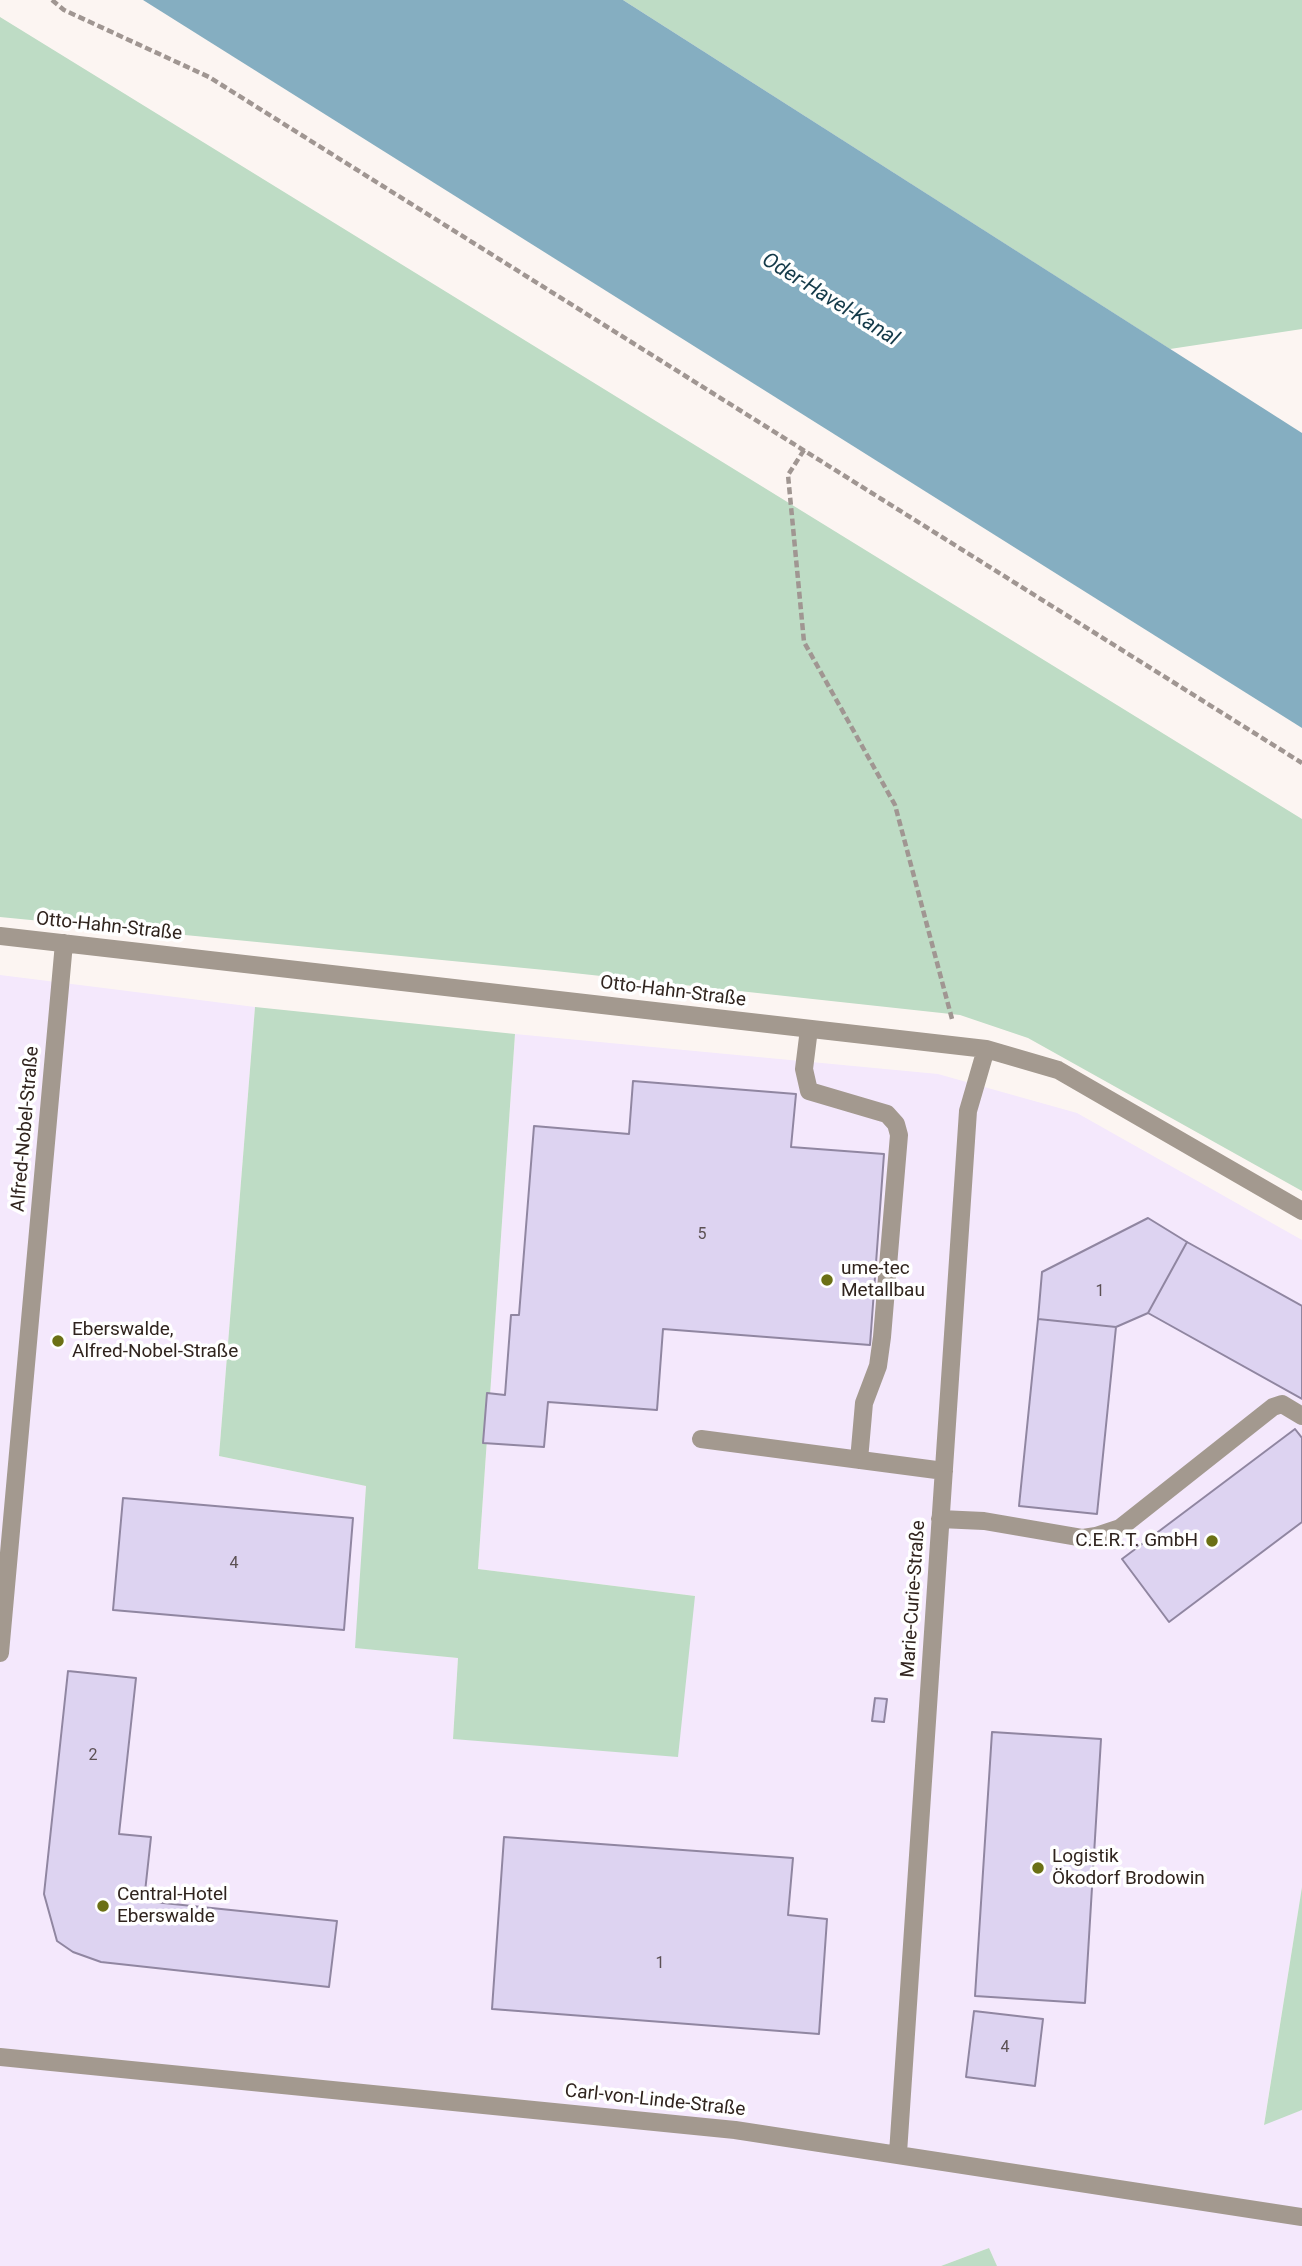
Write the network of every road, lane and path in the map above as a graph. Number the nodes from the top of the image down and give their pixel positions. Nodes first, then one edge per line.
1 (52, 0) edge
2 (804, 450) junction
3 (1302, 763) edge
4 (0, 936) edge
5 (64, 943) junction
6 (809, 1029) junction
7 (959, 1046) junction
8 (986, 1049) junction
9 (1302, 1210) edge
10 (1302, 1416) edge
11 (701, 1439) dead end
12 (859, 1460) junction
13 (944, 1471) junction
14 (940, 1519) junction
15 (0, 1653) edge
16 (0, 2057) edge
17 (898, 2153) junction
18 (1302, 2217) edge

1 - 2 path
2 - 3 path
2 - 7 path
4 - 5 street, Otto-Hahn-Straße
5 - 6 street, Otto-Hahn-Straße
5 - 15 street, Alfred-Nobel-Straße
6 - 7 street, Otto-Hahn-Straße
6 - 12 street
7 - 8 street, Otto-Hahn-Straße
8 - 9 street, Otto-Hahn-Straße
8 - 13 street, Marie-Curie-Straße
10 - 14 street
11 - 12 street
12 - 13 street
13 - 14 street, Marie-Curie-Straße
14 - 17 street, Marie-Curie-Straße
16 - 17 street, Carl-von-Linde-Straße
17 - 18 street, Carl-von-Linde-Straße

